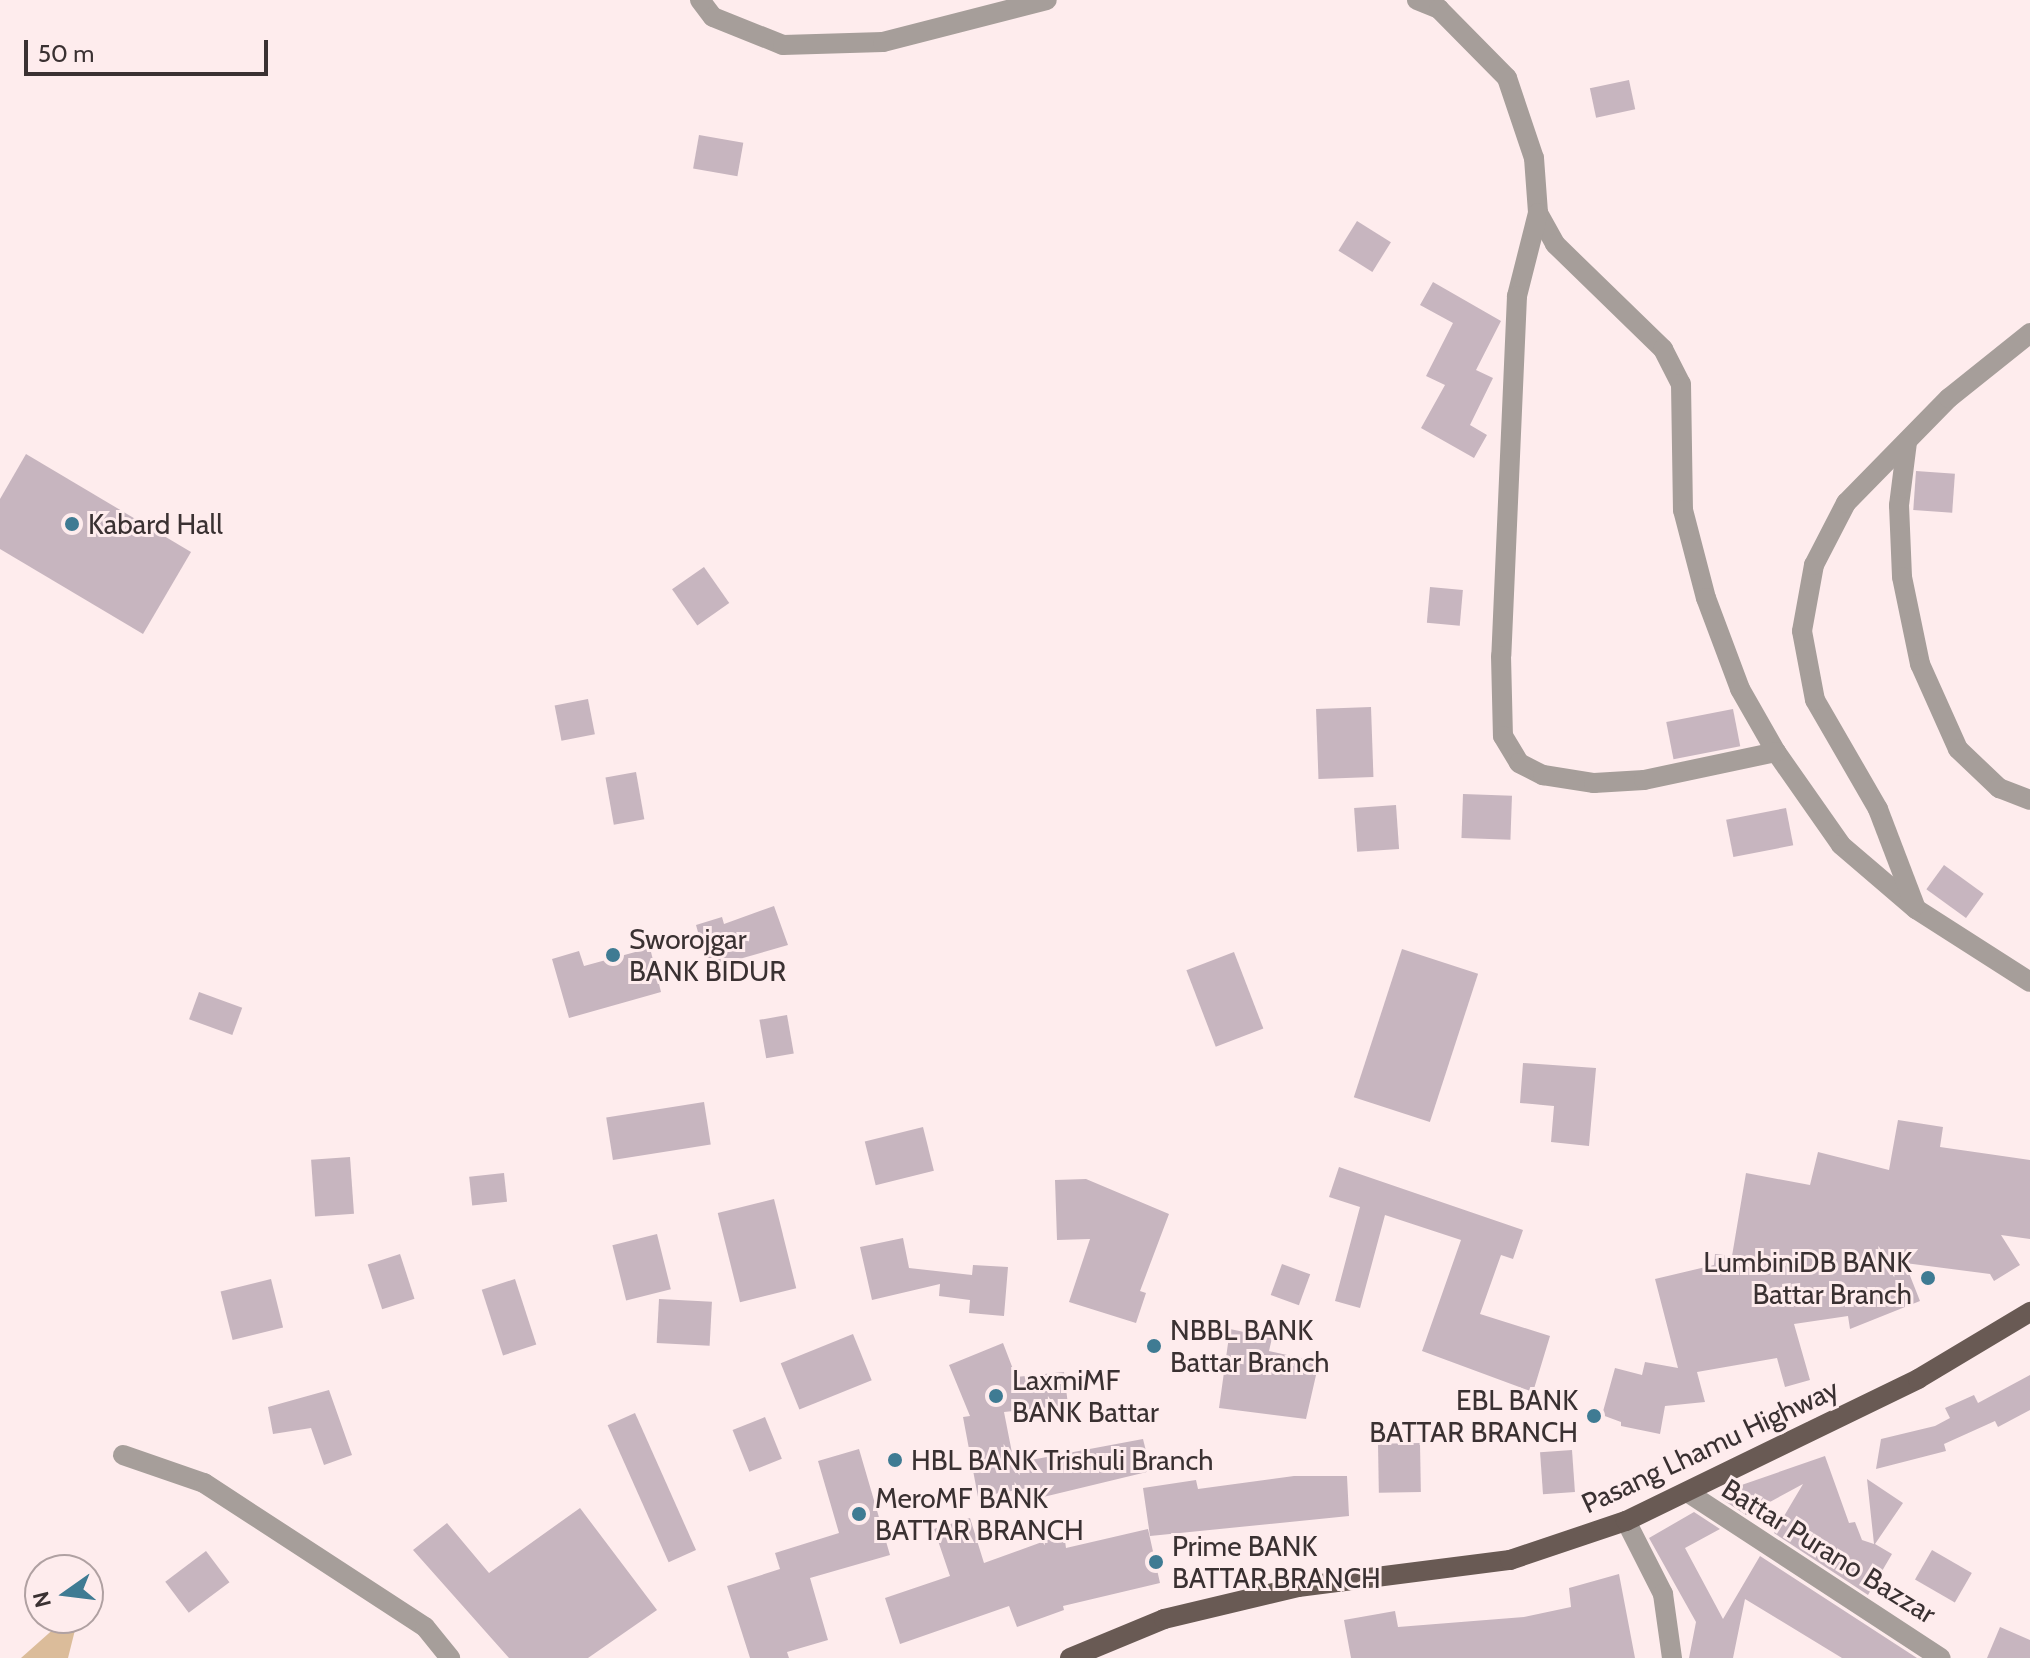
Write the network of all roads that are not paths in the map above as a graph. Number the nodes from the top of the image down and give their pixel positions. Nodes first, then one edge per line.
1 (700, 0) edge
2 (1047, 0) edge
3 (1417, 0) edge
4 (1538, 213) junction
5 (2030, 333) edge
6 (1907, 442) junction
7 (1776, 752) junction
8 (2030, 800) edge
9 (1916, 909) junction
10 (2030, 982) edge
11 (2030, 1312) edge
12 (123, 1455) dead end
13 (1687, 1492) junction
14 (1626, 1521) junction
15 (450, 1658) edge
16 (1070, 1658) edge
17 (1672, 1658) edge
18 (1941, 1658) edge

1 - 2 street
3 - 4 street
4 - 7 street
4 - 7 street
5 - 6 street
6 - 8 street
6 - 9 street
7 - 9 street
9 - 10 street
11 - 13 main road, Pasang Lhamu Highway
12 - 15 street
13 - 14 main road, Pasang Lhamu Highway
13 - 18 street, Battar Purano Bazzar
14 - 16 main road, Pasang Lhamu Highway
14 - 17 street

